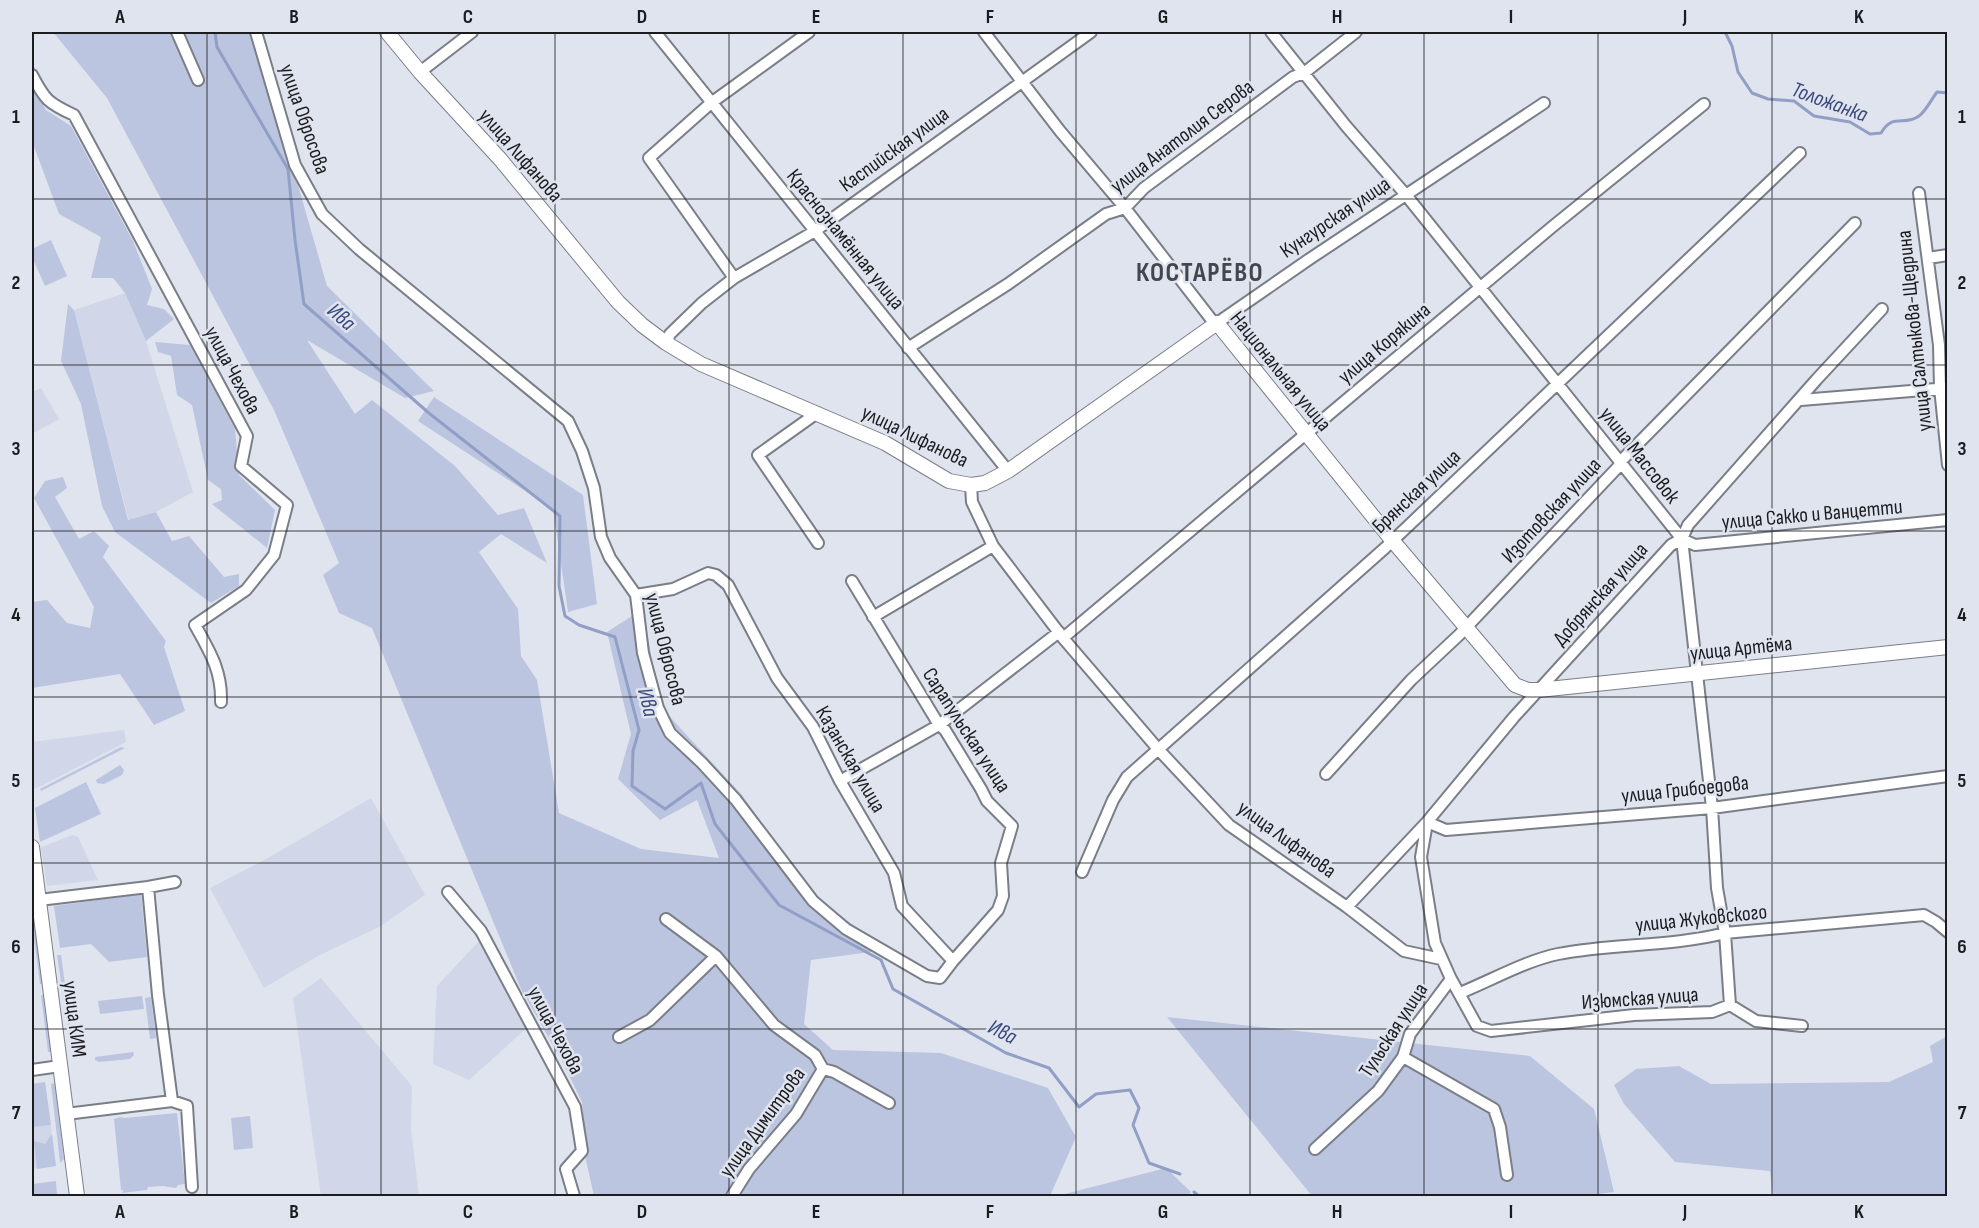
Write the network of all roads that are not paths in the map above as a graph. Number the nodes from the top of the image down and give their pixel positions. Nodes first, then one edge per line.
1 (177, 32) edge
2 (256, 32) edge
3 (387, 32) edge
4 (472, 32) edge
5 (655, 32) edge
6 (809, 32) edge
7 (984, 32) edge
8 (1091, 32) edge
9 (1271, 32) edge
10 (1356, 32) edge
11 (420, 72) junction
12 (1304, 74) junction
13 (32, 75) edge
14 (198, 80) dead end
15 (1022, 82) junction
16 (711, 103) junction
17 (1544, 103) dead end
18 (1704, 104) dead end
19 (1800, 153) dead end
20 (1919, 193) dead end
21 (1406, 195) junction
22 (1125, 207) junction
23 (1855, 224) dead end
24 (815, 231) junction
25 (1947, 255) edge
26 (1928, 258) junction
27 (734, 278) junction
28 (1480, 288) junction
29 (1882, 309) dead end
30 (1217, 323) junction
31 (666, 343) junction
32 (908, 348) junction
33 (1559, 384) junction
34 (1944, 388) edge
35 (1801, 400) junction
36 (817, 413) junction
37 (1305, 434) junction
38 (1621, 461) junction
39 (1947, 465) edge
40 (1008, 471) junction
41 (971, 486) junction
42 (1947, 520) edge
43 (1682, 539) junction
44 (1392, 540) junction
45 (818, 543) dead end
46 (993, 546) junction
47 (852, 581) dead end
48 (636, 595) junction
49 (873, 617) junction
50 (1466, 628) junction
51 (1061, 635) junction
52 (1947, 647) edge
53 (1698, 674) junction
54 (1539, 690) junction
55 (221, 702) dead end
56 (939, 725) junction
57 (1158, 749) junction
58 (1326, 774) dead end
59 (1947, 777) edge
60 (840, 781) junction
61 (1712, 808) junction
62 (1427, 822) junction
63 (32, 847) edge
64 (1082, 872) dead end
65 (175, 882) dead end
66 (148, 887) junction
67 (448, 892) dead end
68 (35, 901) edge
69 (1347, 907) junction
70 (666, 919) dead end
71 (1947, 932) edge
72 (1725, 933) junction
73 (716, 956) junction
74 (1441, 959) junction
75 (953, 961) junction
76 (1450, 979) junction
77 (1460, 993) junction
78 (1730, 1005) junction
79 (1477, 1026) joint
80 (1802, 1026) dead end
81 (619, 1037) dead end
82 (1403, 1057) junction
83 (60, 1066) junction
84 (823, 1069) junction
85 (32, 1070) edge
86 (172, 1101) junction
87 (889, 1103) dead end
88 (66, 1114) junction
89 (1315, 1149) dead end
90 (1507, 1175) dead end
91 (192, 1187) dead end
92 (77, 1197) edge
93 (574, 1197) edge
94 (732, 1197) edge

1 - 14 street
2 - 48 street, улица Обросова
3 - 11 street, улица Лифанова
4 - 11 street
5 - 16 street, Краснознамённая улица
6 - 16 street
7 - 15 street, Национальная улица
8 - 15 street, Каспийская улица
9 - 12 street, улица Массовок
10 - 12 street, улица Анатолия Серова
11 - 31 street, улица Лифанова
12 - 21 street, улица Массовок
12 - 22 street, улица Анатолия Серова
13 - 55 street, улица Чехова
15 - 22 street, Национальная улица
15 - 24 street, Каспийская улица
16 - 24 street, Краснознамённая улица
16 - 27 street
17 - 21 street, Кунгурская улица
18 - 28 street, улица Корякина
19 - 33 street, Брянская улица
20 - 26 street, улица Салтыкова-Щедрина
21 - 28 street, улица Массовок
21 - 30 street, Кунгурская улица
22 - 30 street, Национальная улица
22 - 32 street, улица Анатолия Серова
23 - 38 street, Изотовская улица
24 - 27 street, Каспийская улица
24 - 32 street, Краснознамённая улица
25 - 26 street
26 - 34 street, улица Салтыкова-Щедрина
27 - 31 street, Каспийская улица
28 - 33 street, улица Массовок
28 - 37 street, улица Корякина
29 - 35 street, Добрянская улица
30 - 37 street, Национальная улица
30 - 40 street, Кунгурская улица
31 - 36 street, улица Лифанова
32 - 40 street, Краснознамённая улица
33 - 38 street, улица Массовок
33 - 44 street, Брянская улица
34 - 35 street
34 - 39 street, улица Салтыкова-Щедрина
35 - 43 street, Добрянская улица
36 - 41 street, улица Лифанова
36 - 45 street
37 - 44 street, Национальная улица
37 - 51 street, улица Корякина
38 - 43 street, улица Массовок
38 - 50 street, Изотовская улица
40 - 41 street, Кунгурская улица
41 - 46 street, улица Лифанова
42 - 43 street, улица Сакко и Ванцетти
43 - 53 street
43 - 54 street, Добрянская улица
44 - 50 street, Национальная улица
44 - 57 street, Брянская улица
46 - 49 street
46 - 51 street, улица Лифанова
47 - 49 street, Сарапульская улица
48 - 60 street, Казанская улица
48 - 75 street, улица Обросова
49 - 56 street, Сарапульская улица
50 - 54 street, Национальная улица
50 - 58 street, Изотовская улица
51 - 56 street, улица Корякина
51 - 57 street, улица Лифанова
52 - 53 street, улица Артёма
53 - 54 street, улица Артёма
53 - 61 street
54 - 62 street, Добрянская улица
56 - 60 street, улица Корякина
56 - 75 street, Сарапульская улица
57 - 64 street, Брянская улица
57 - 69 street, улица Лифанова
59 - 61 street, улица Грибоедова
60 - 75 street, Казанская улица
61 - 62 street, улица Грибоедова
61 - 72 street
62 - 69 street, Добрянская улица
62 - 74 street, Тульская улица
63 - 68 street, улица КИМ
65 - 66 street
66 - 68 street
66 - 86 street
67 - 93 street, улица Чехова
68 - 83 street, улица КИМ
69 - 74 street, улица Лифанова
70 - 73 street
71 - 72 street, улица Жуковского
72 - 77 street, улица Жуковского
72 - 78 street
73 - 81 street
73 - 84 street
74 - 76 street, Тульская улица
76 - 77 street, Тульская улица
76 - 82 street, Тульская улица
77 - 79 street, Тульская улица
78 - 79 street, Изюмская улица
78 - 80 street, Изюмская улица
82 - 89 street, Тульская улица
82 - 90 street
83 - 85 street
83 - 88 street, улица КИМ
84 - 87 street
84 - 94 street, улица Димитрова
86 - 88 street
86 - 91 street
88 - 92 street, улица КИМ

